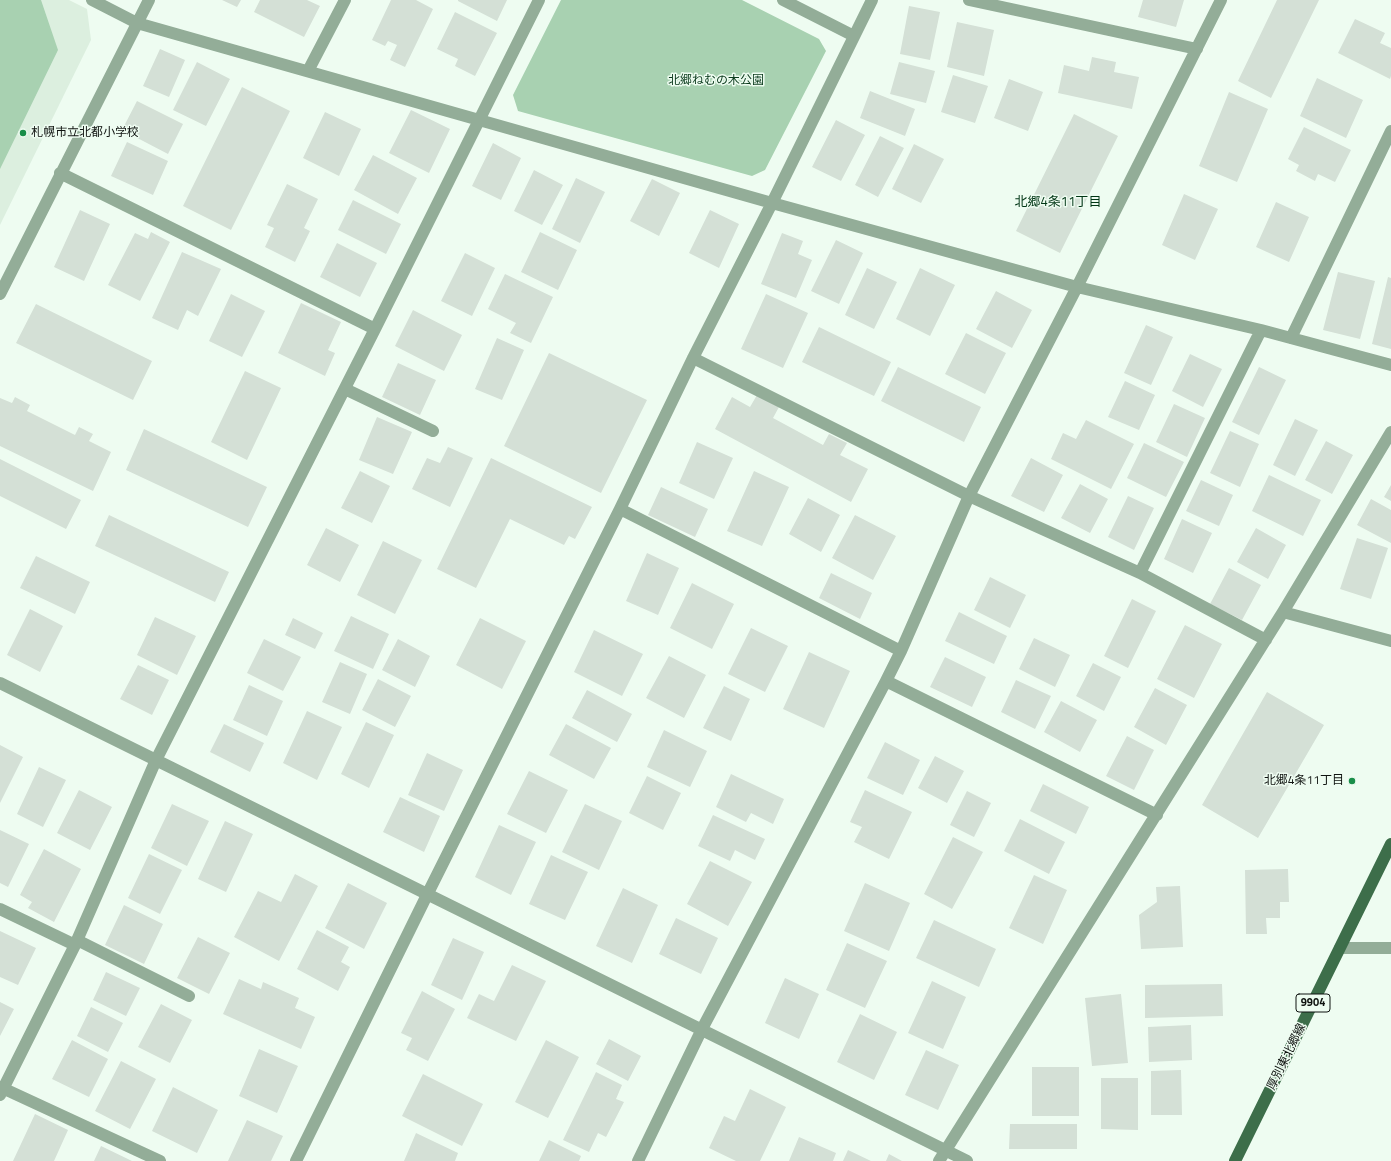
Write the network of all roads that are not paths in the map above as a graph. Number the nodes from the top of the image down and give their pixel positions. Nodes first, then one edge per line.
1 (92, 0) edge
2 (149, 0) edge
3 (345, 0) edge
4 (539, 0) edge
5 (783, 0) edge
6 (872, 0) edge
7 (969, 0) edge
8 (1221, 0) edge
9 (137, 23) junction
10 (854, 36) junction
11 (1197, 50) junction
12 (308, 71) junction
13 (478, 120) junction
14 (1391, 131) edge
15 (60, 173) junction
16 (772, 203) junction
17 (1077, 287) junction
18 (0, 294) edge
19 (375, 329) junction
20 (1260, 330) junction
21 (1291, 338) junction
22 (693, 358) junction
23 (1391, 365) edge
24 (345, 388) junction
25 (433, 431) dead end
26 (1391, 432) edge
27 (969, 496) junction
28 (620, 509) junction
29 (1140, 573) junction
30 (1284, 612) junction
31 (1266, 640) junction
32 (1391, 641) edge
33 (901, 651) junction
34 (886, 681) junction
35 (0, 683) edge
36 (156, 760) junction
37 (1157, 815) junction
38 (1391, 844) edge
39 (427, 894) junction
40 (0, 909) edge
41 (76, 943) junction
42 (1340, 948) junction
43 (1391, 948) edge
44 (189, 996) dead end
45 (702, 1029) junction
46 (1, 1090) edge
47 (945, 1149) junction
48 (160, 1161) edge
49 (296, 1161) edge
50 (638, 1161) edge
51 (939, 1161) edge
52 (967, 1161) edge
53 (1236, 1161) edge

1 - 9 street
2 - 9 street
3 - 12 street
4 - 13 street
5 - 10 street
6 - 10 street
7 - 11 street
8 - 11 street
9 - 12 street
9 - 15 street
10 - 16 street
11 - 17 street
12 - 13 street
13 - 16 street
13 - 19 street
14 - 21 street
15 - 18 street
15 - 19 street
16 - 17 street
16 - 22 street
17 - 20 street
17 - 27 street
19 - 24 street
20 - 21 street
20 - 29 street
21 - 23 street
22 - 27 street
22 - 28 street
24 - 25 street
24 - 36 street
26 - 30 street
27 - 29 street
27 - 33 street
28 - 33 street
28 - 39 street
29 - 31 street
30 - 31 street
30 - 32 street
31 - 37 street
33 - 34 street
34 - 37 street
34 - 45 street
35 - 36 street
36 - 39 street
36 - 41 street
37 - 47 street
38 - 42 main road, 厚別東北郷線 / 9904
39 - 45 street
39 - 49 street
40 - 41 street
41 - 44 street
41 - 46 street
42 - 43 street
42 - 53 main road, 厚別東北郷線 / 9904
45 - 47 street
45 - 50 street
46 - 48 street
47 - 51 street
47 - 52 street

